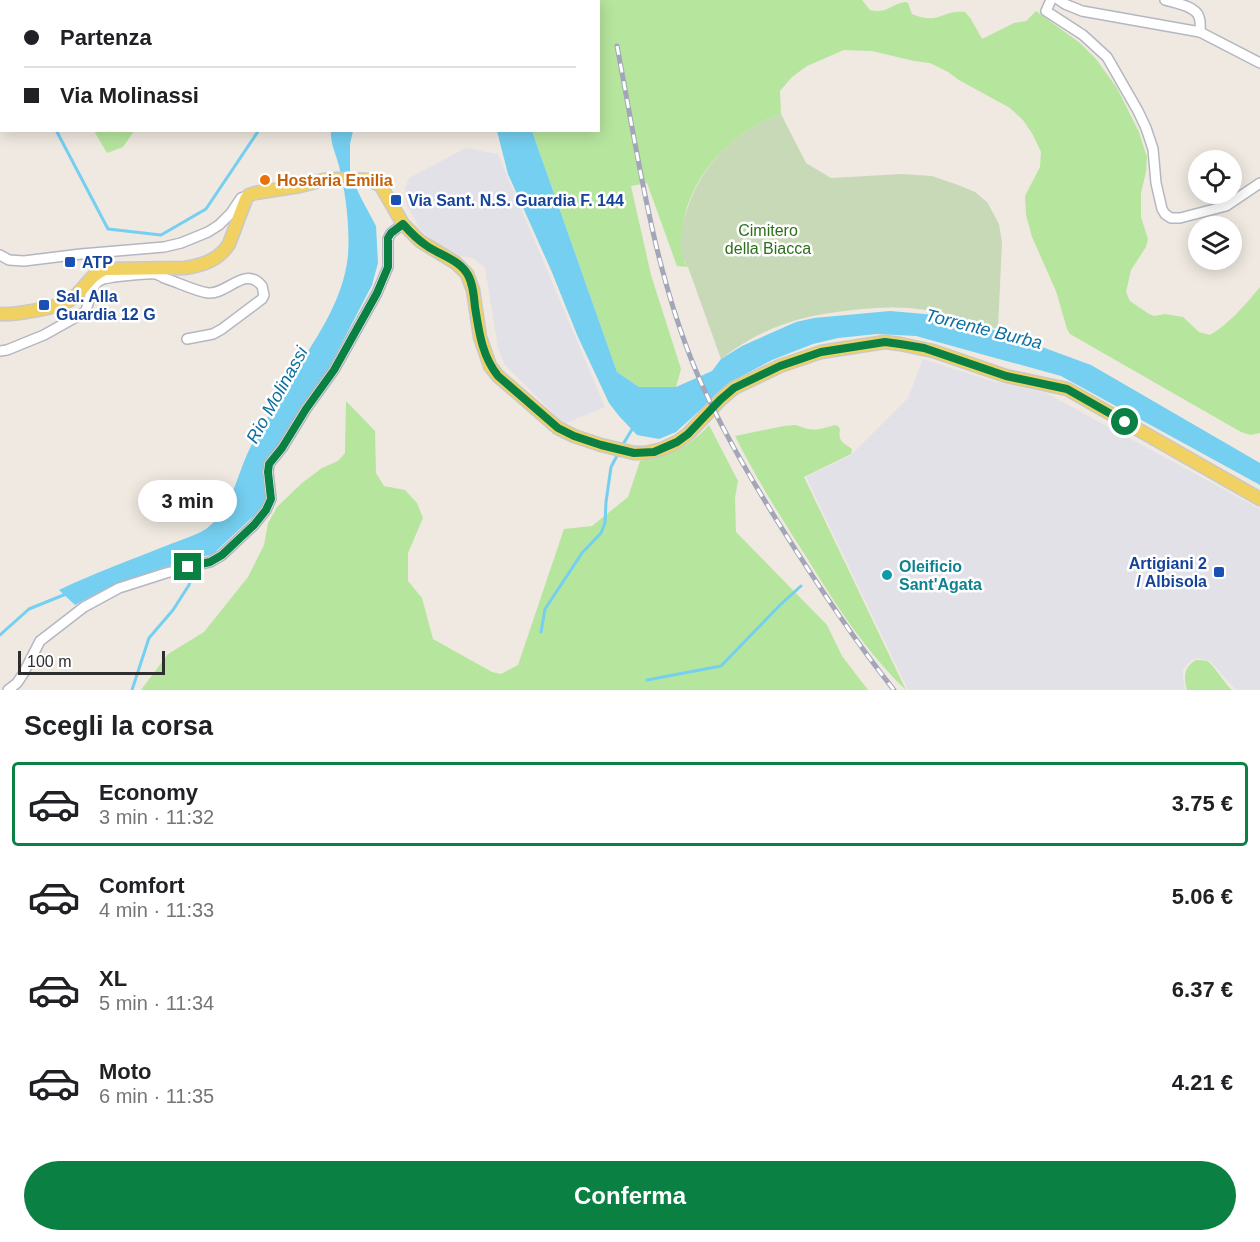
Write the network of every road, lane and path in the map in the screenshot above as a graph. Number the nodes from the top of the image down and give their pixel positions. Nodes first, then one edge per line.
1 (1051, 0) edge
2 (1059, 0) edge
3 (1165, 0) edge
4 (1200, 32) junction
5 (1260, 63) edge
6 (1260, 183) edge
7 (249, 195) junction
8 (403, 224) junction
9 (0, 255) edge
10 (157, 272) junction
11 (0, 314) edge
12 (187, 339) dead end
13 (0, 351) edge
14 (1259, 494) edge
15 (8, 690) edge

1 - 6 street
2 - 4 street
3 - 4 street
4 - 5 street
7 - 8 main road
7 - 9 street
7 - 10 main road
8 - 14 main road
8 - 15 street
10 - 11 main road
10 - 12 street
10 - 13 street

